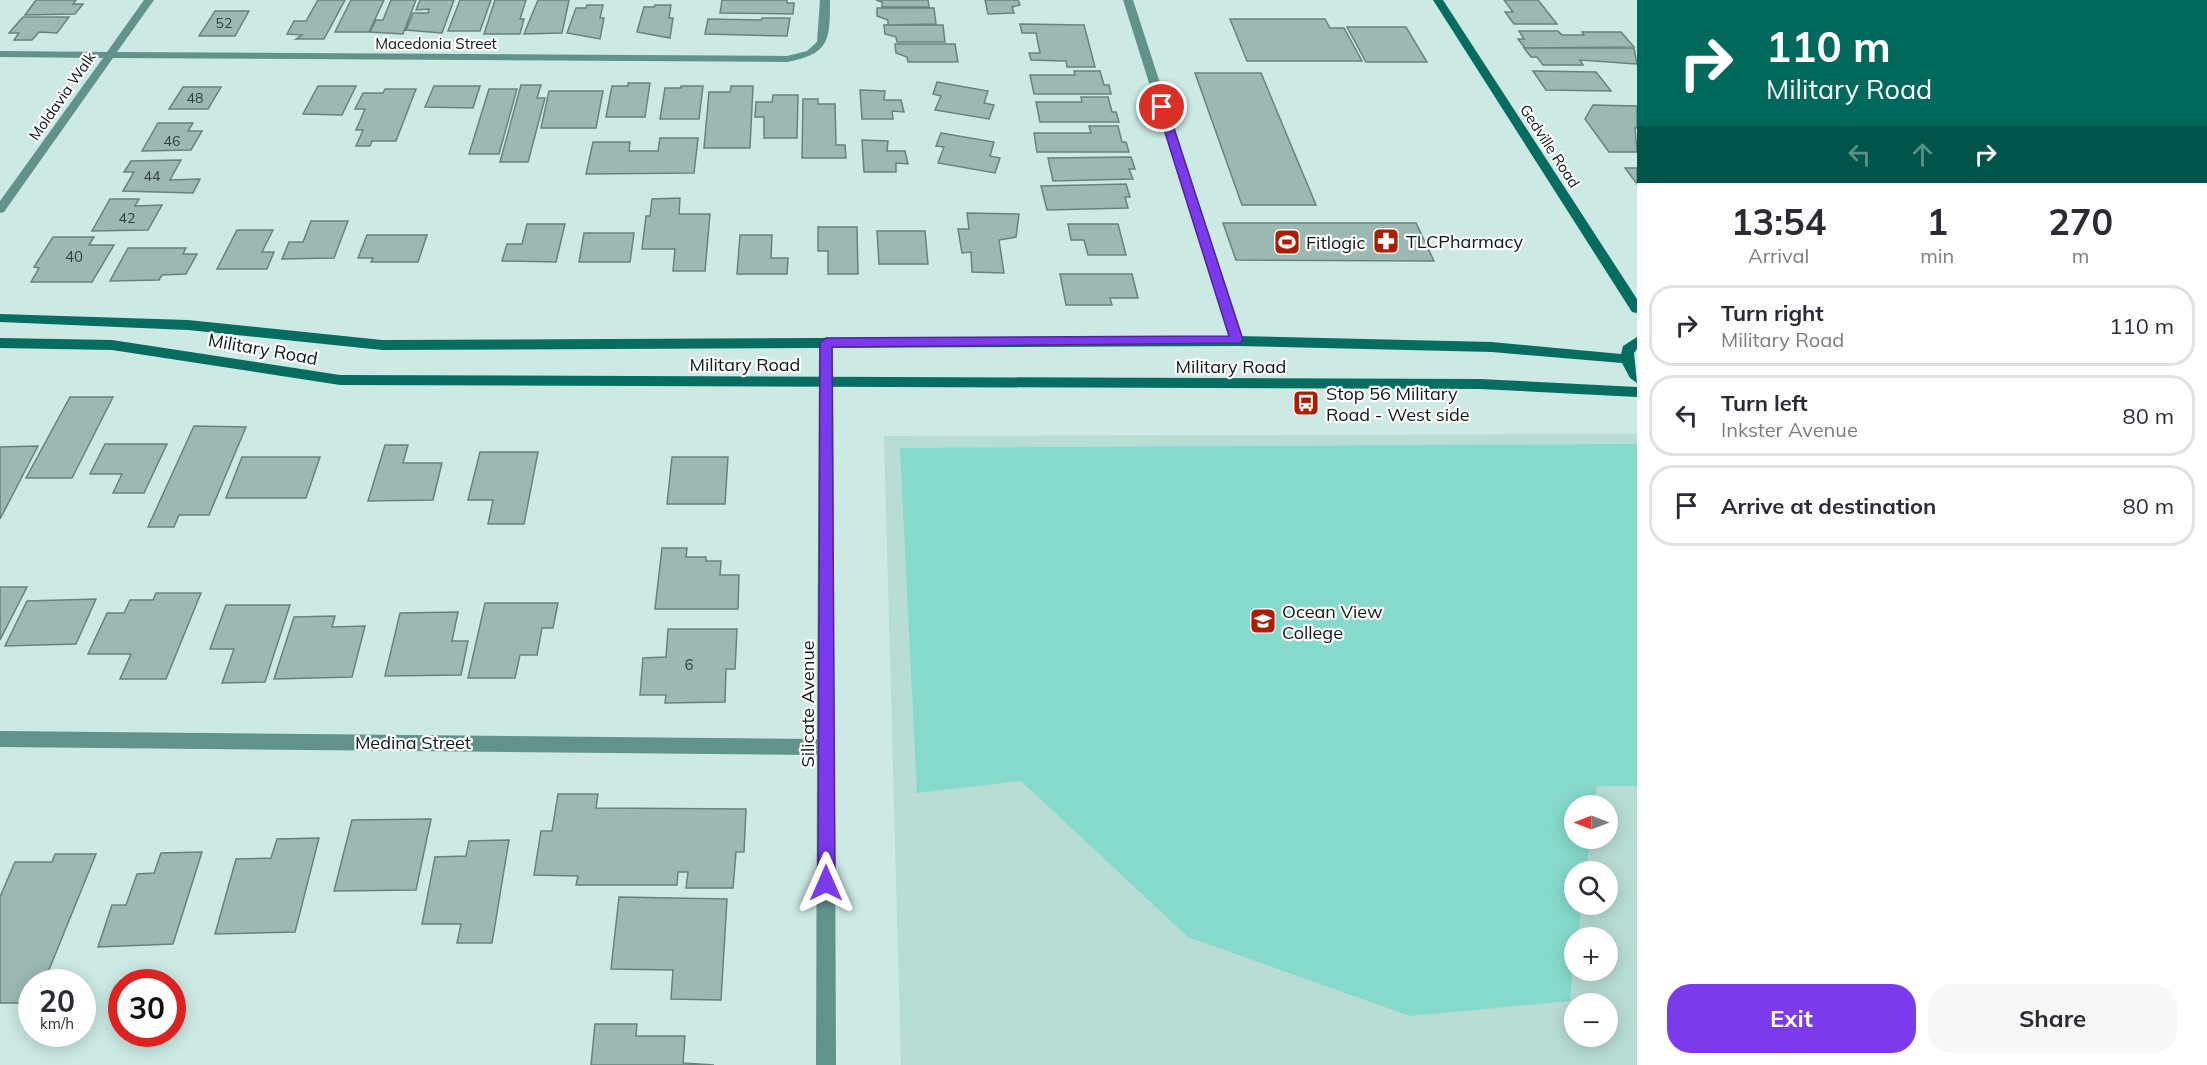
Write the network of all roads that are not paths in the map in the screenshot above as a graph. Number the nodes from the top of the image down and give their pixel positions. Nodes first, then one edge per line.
1 (149, 0) edge
2 (825, 0) edge
3 (1128, 0) edge
4 (1438, 0) edge
5 (0, 54) edge
6 (110, 55) junction
7 (0, 209) edge
8 (1637, 309) edge
9 (0, 318) edge
10 (1237, 340) junction
11 (1637, 342) edge
12 (0, 343) edge
13 (826, 343) junction
14 (1627, 359) junction
15 (1637, 378) edge
16 (826, 382) junction
17 (1637, 392) edge
18 (0, 739) edge
19 (826, 747) junction
20 (826, 1065) edge

1 - 6 street, Moldavia Walk
2 - 6 street, Macedonia Street
3 - 10 street
4 - 8 street, Gedville Road
5 - 6 street, Macedonia Street
6 - 7 street, Moldavia Walk
9 - 13 street, Military Road
10 - 13 street, Military Road
10 - 14 street, Military Road
11 - 14 street
12 - 16 street, Military Road
13 - 16 street, Silicate Avenue
14 - 15 street
16 - 17 street, Military Road
16 - 19 street, Silicate Avenue
18 - 19 street, Medina Street
19 - 20 street, Silicate Avenue

